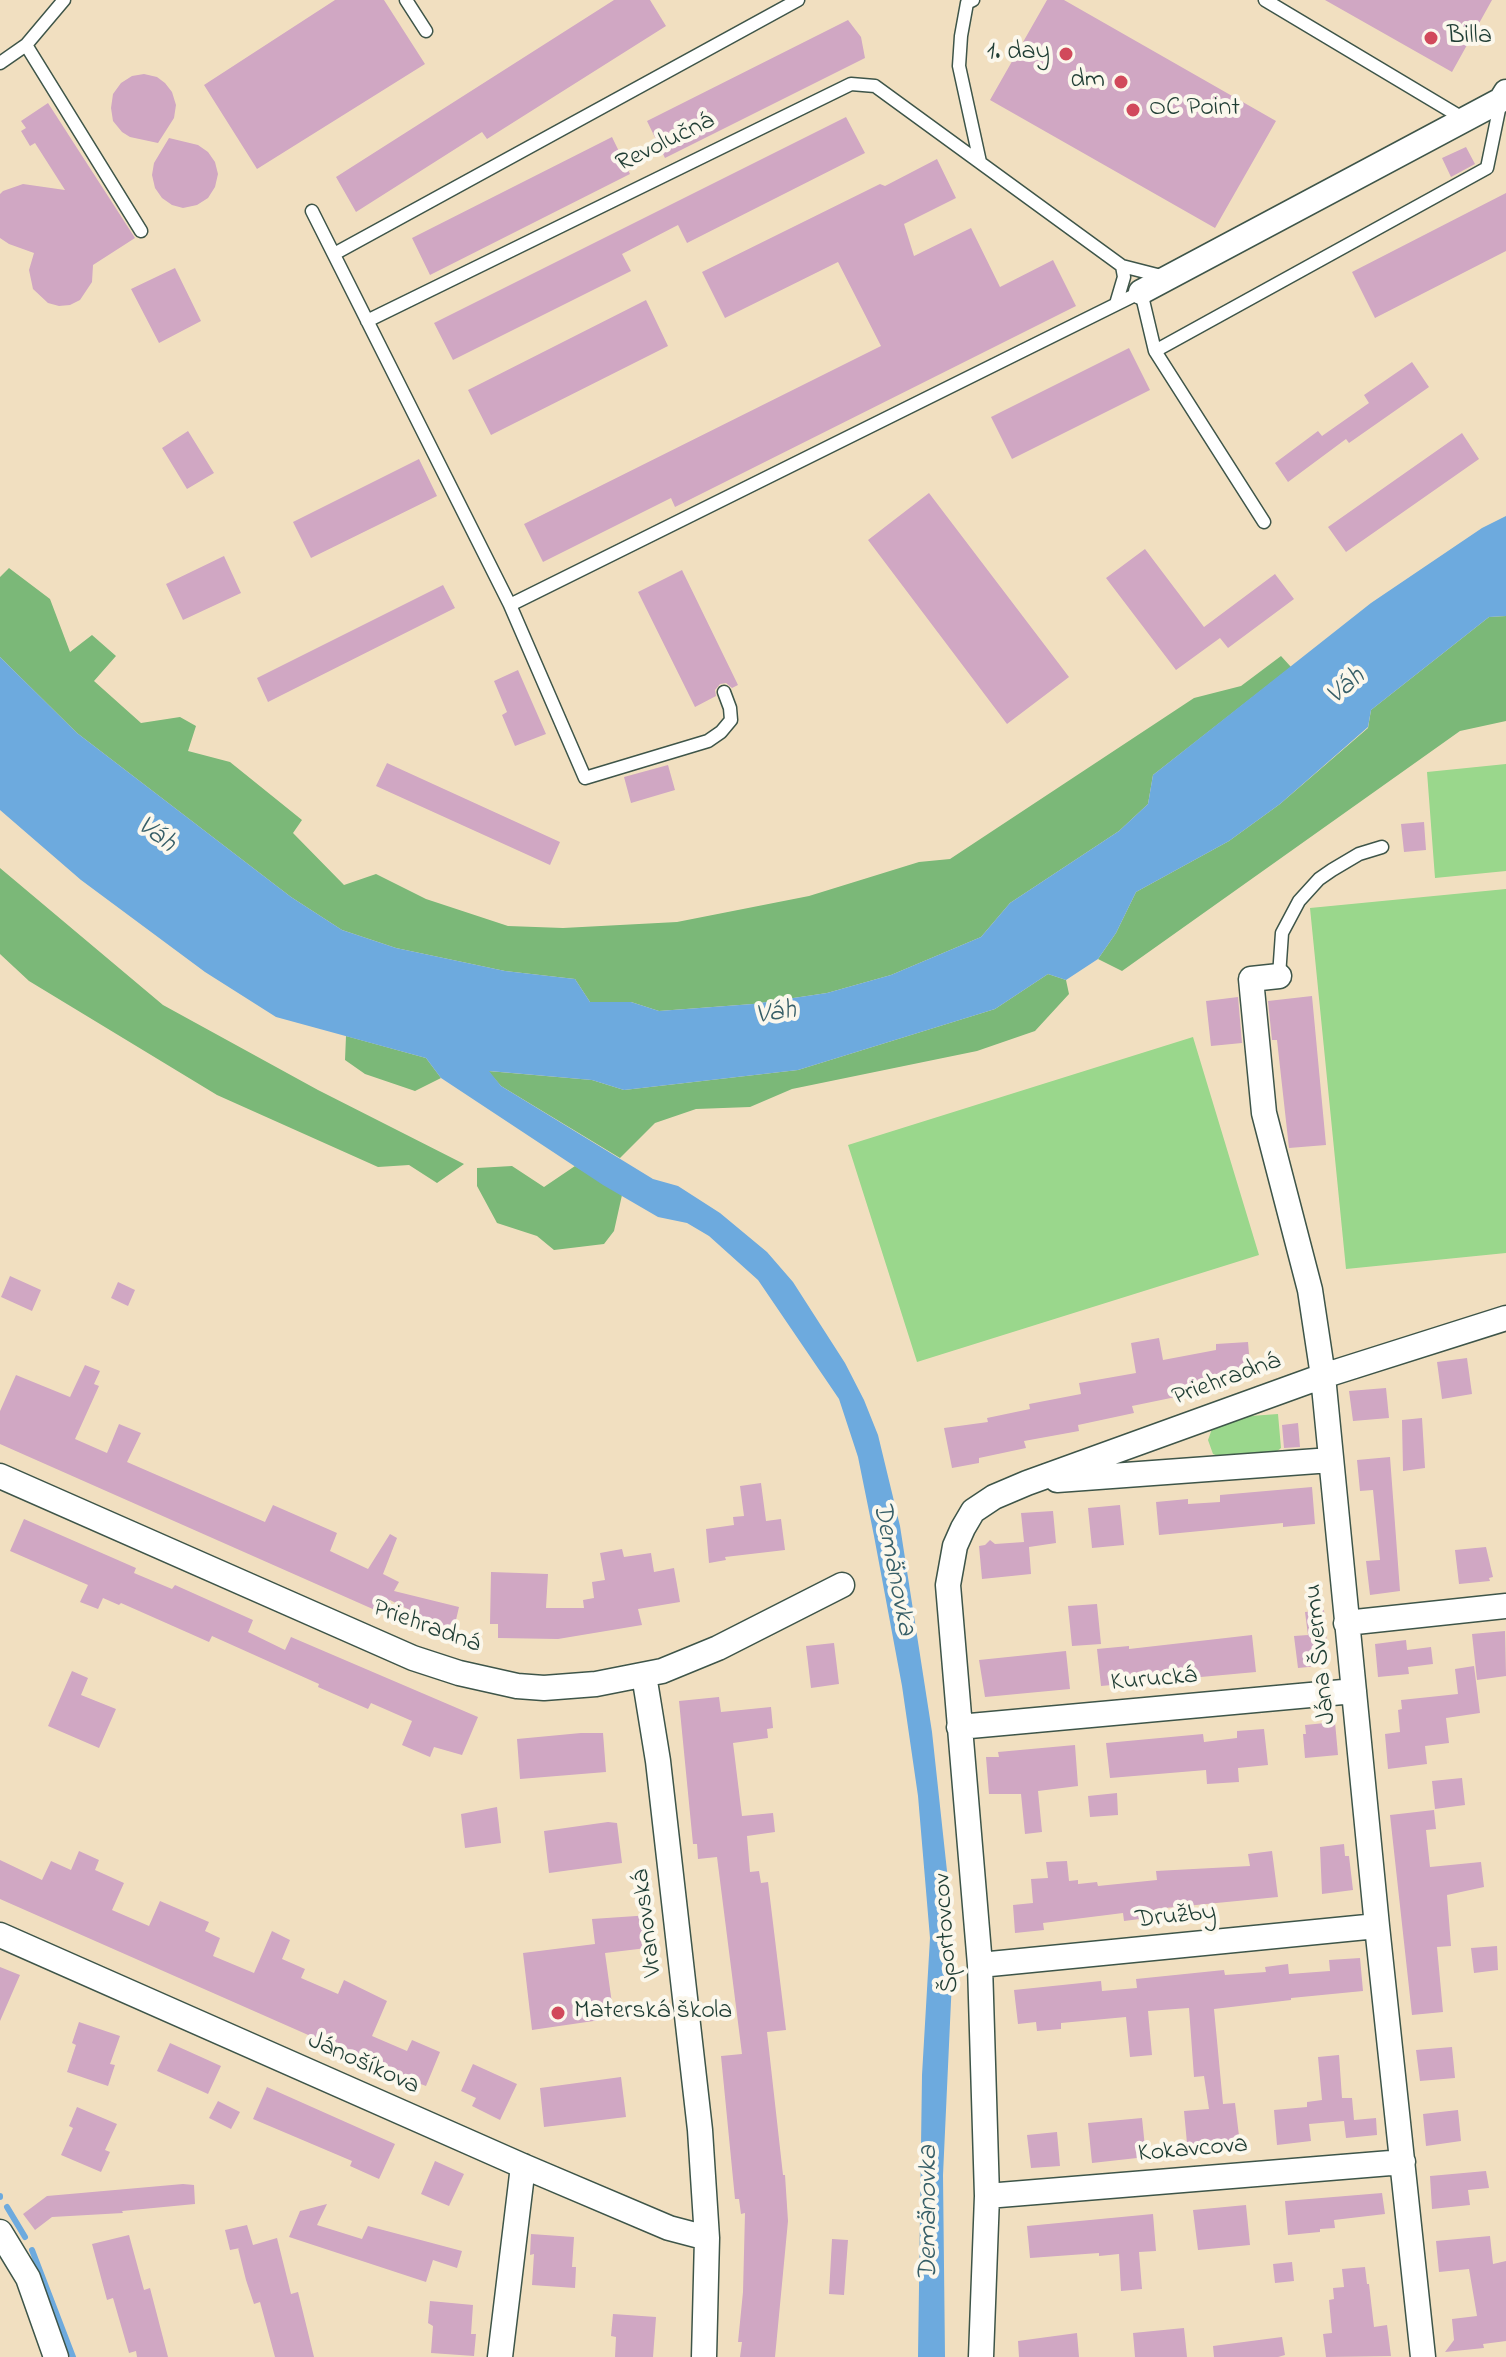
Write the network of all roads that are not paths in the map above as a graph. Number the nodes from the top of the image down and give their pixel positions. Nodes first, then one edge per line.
1 (64, 0) edge
2 (406, 0) edge
3 (798, 0) edge
4 (1265, 0) edge
5 (1296, 0) edge
6 (969, 1) edge
7 (1288, 12) junction
8 (426, 31) dead end
9 (26, 45) junction
10 (0, 63) edge
11 (1504, 96) edge
12 (1464, 119) junction
13 (980, 162) junction
14 (312, 211) dead end
15 (141, 231) dead end
16 (334, 254) junction
17 (1122, 266) junction
18 (1168, 277) junction
19 (1141, 292) junction
20 (1116, 304) junction
21 (367, 321) junction
22 (1155, 351) junction
23 (1264, 522) dead end
24 (510, 605) junction
25 (724, 692) dead end
26 (1382, 847) dead end
27 (1279, 976) joint
28 (1506, 1318) edge
29 (1323, 1376) junction
30 (1331, 1460) junction
31 (0, 1476) edge
32 (1027, 1483) junction
33 (973, 1511) joint
34 (842, 1585) dead end
35 (1506, 1606) edge
36 (1346, 1623) junction
37 (644, 1675) junction
38 (1354, 1691) junction
39 (959, 1727) junction
40 (1377, 1926) junction
41 (0, 1935) edge
42 (980, 1965) junction
43 (1403, 2162) junction
44 (523, 2166) junction
45 (987, 2196) junction
46 (0, 2232) edge
47 (707, 2238) junction
48 (56, 2357) edge
49 (500, 2357) edge
50 (704, 2357) edge
51 (981, 2357) edge
52 (1423, 2357) edge

1 - 9 lane
2 - 8 lane
3 - 16 lane
4 - 7 lane
5 - 7 lane
6 - 13 lane
7 - 12 lane
9 - 10 lane
9 - 15 lane
11 - 12 street
11 - 22 lane
12 - 18 street
13 - 17 lane, Revolučná
13 - 21 lane, Revolučná
14 - 16 lane
16 - 21 lane
17 - 18 lane, Revolučná
17 - 20 lane
18 - 19 street
19 - 20 lane
19 - 22 lane
20 - 24 lane
21 - 24 lane
22 - 23 lane
24 - 25 lane
26 - 27 lane
27 - 29 street, Jána Švermu
28 - 29 street, Priehradná
29 - 30 street, Jána Švermu
29 - 32 street, Priehradná
30 - 32 street
30 - 36 street, Jána Švermu
31 - 37 street, Priehradná
32 - 33 street, Priehradná
33 - 39 street, Športovcov
34 - 37 street, Priehradná
35 - 36 street
36 - 38 street, Jána Švermu
37 - 47 street, Vranovská
38 - 39 street, Kurucká
38 - 40 street, Jána Švermu
39 - 42 street, Športovcov
40 - 42 street, Družby
40 - 43 street, Jána Švermu
41 - 44 street, Jánošíkova
42 - 45 street, Športovcov
43 - 45 street, Kokavcova
43 - 52 street, Jána Švermu
44 - 47 street, Jánošíkova
44 - 49 street
45 - 51 street, Športovcov
46 - 48 street
47 - 50 street, Vranovská

